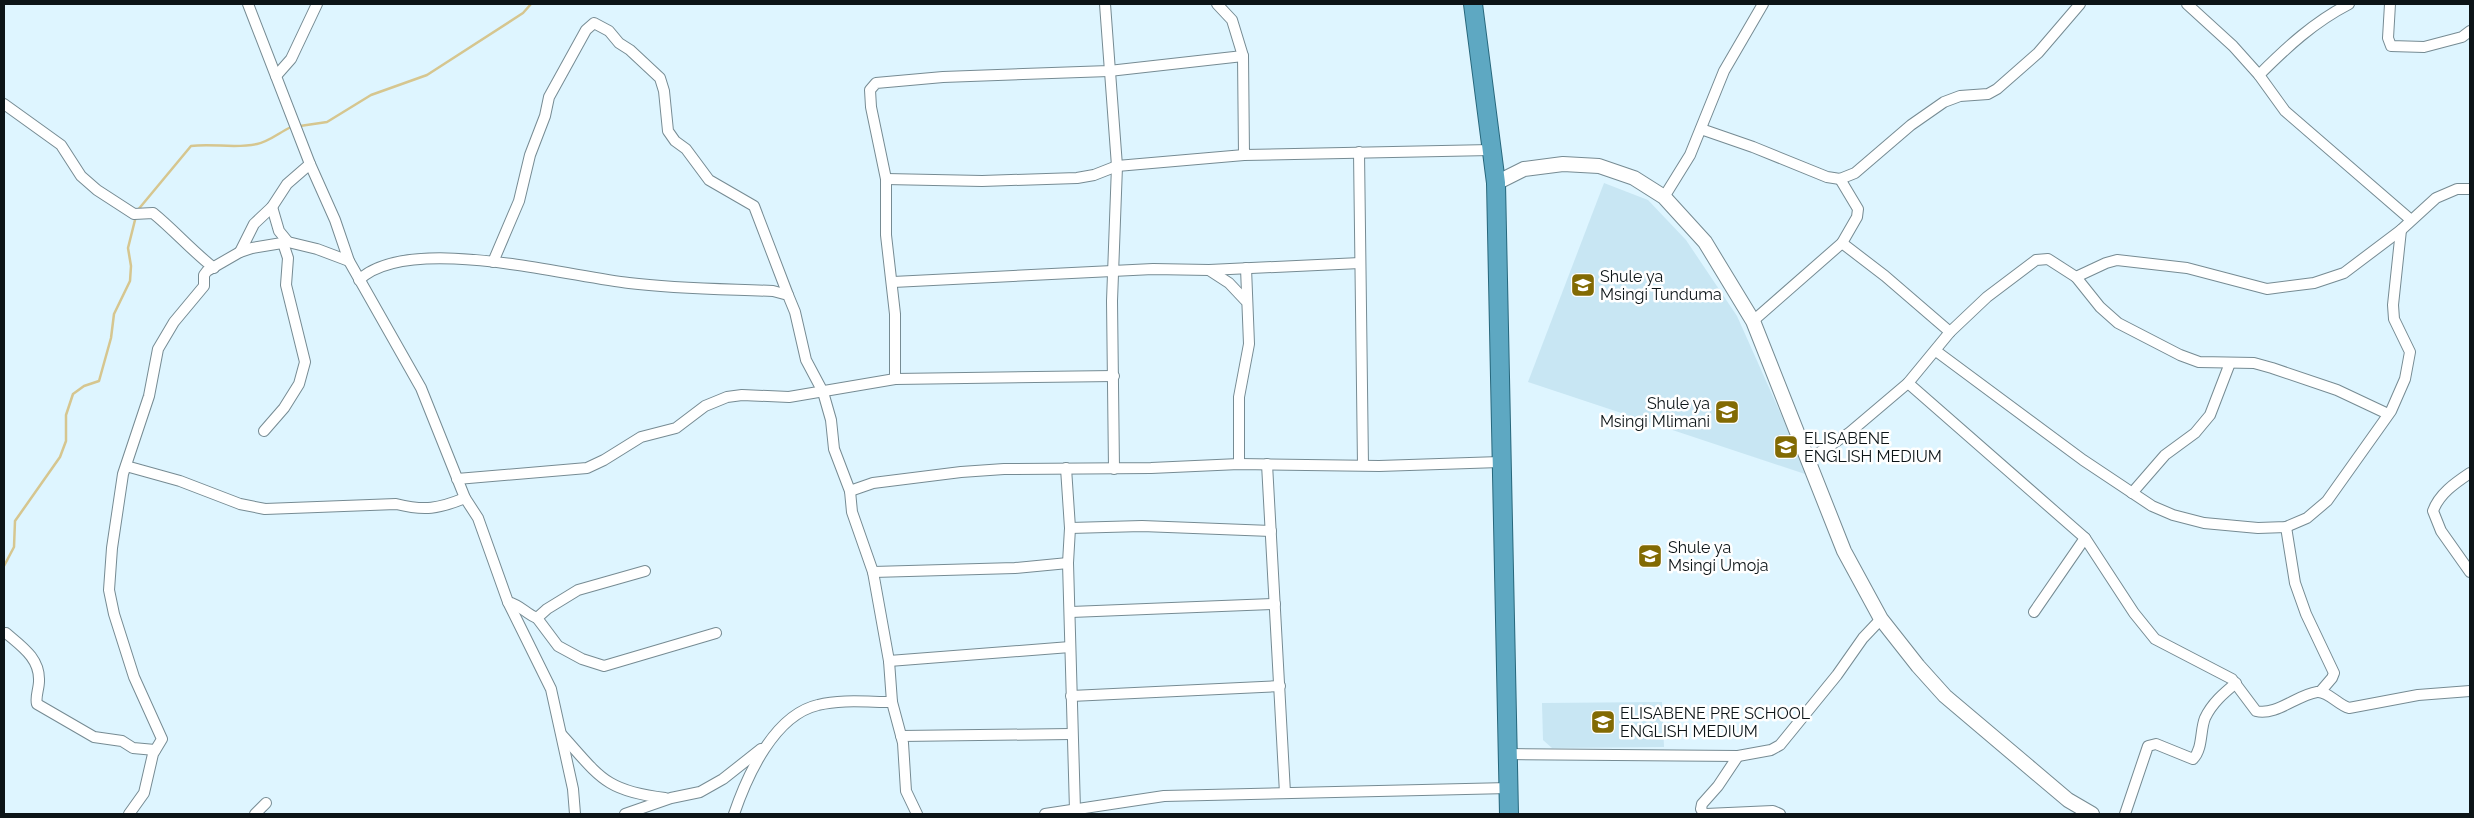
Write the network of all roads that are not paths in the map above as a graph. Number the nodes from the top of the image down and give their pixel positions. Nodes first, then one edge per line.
1 (248, 4) edge
2 (317, 4) edge
3 (1104, 4) edge
4 (1217, 4) edge
5 (1473, 4) edge
6 (1763, 4) edge
7 (2080, 4) edge
8 (2187, 4) edge
9 (2349, 4) edge
10 (2390, 4) edge
11 (2470, 31) edge
12 (1244, 56) junction
13 (1109, 71) junction
14 (2259, 75) junction
15 (276, 76) junction
16 (4, 104) edge
17 (1701, 129) junction
18 (1491, 150) junction
19 (1359, 152) junction
20 (1244, 155) junction
21 (310, 164) junction
22 (1117, 166) junction
23 (886, 178) junction
24 (1840, 179) junction
25 (1496, 183) junction
26 (2470, 189) edge
27 (1664, 197) junction
28 (272, 207) junction
29 (2411, 220) junction
30 (2401, 230) junction
31 (286, 242) junction
32 (1842, 243) junction
33 (240, 252) junction
34 (349, 261) junction
35 (493, 262) junction
36 (1360, 263) junction
37 (214, 268) junction
38 (1246, 268) junction
39 (1210, 270) junction
40 (1112, 272) junction
41 (2076, 277) junction
42 (360, 280) junction
43 (893, 282) junction
44 (788, 295) junction
45 (1245, 300) junction
46 (1753, 321) junction
47 (1950, 332) junction
48 (1936, 351) junction
49 (2230, 363) junction
50 (1114, 376) junction
51 (895, 379) junction
52 (1908, 384) junction
53 (823, 392) junction
54 (2388, 414) junction
55 (264, 432) dead end
56 (1808, 460) junction
57 (1500, 462) junction
58 (1238, 464) junction
59 (1267, 464) junction
60 (1363, 465) junction
61 (126, 466) junction
62 (1066, 468) junction
63 (1114, 469) junction
64 (2470, 473) edge
65 (457, 479) junction
66 (850, 491) junction
67 (2132, 493) junction
68 (465, 498) junction
69 (2286, 527) junction
70 (1070, 528) junction
71 (1271, 531) junction
72 (2085, 538) junction
73 (1068, 563) junction
74 (645, 571) dead end
75 (873, 572) junction
76 (2470, 572) edge
77 (508, 602) junction
78 (1275, 604) junction
79 (1071, 612) junction
80 (2034, 612) dead end
81 (537, 618) junction
82 (1881, 619) junction
83 (6, 633) dead end
84 (716, 633) dead end
85 (1070, 647) junction
86 (889, 661) junction
87 (2236, 683) junction
88 (1280, 686) junction
89 (2470, 691) edge
90 (2320, 692) junction
91 (1071, 696) junction
92 (892, 702) junction
93 (561, 733) junction
94 (1071, 734) junction
95 (901, 736) junction
96 (770, 742) junction
97 (154, 750) junction
98 (1508, 754) junction
99 (1738, 756) junction
100 (1509, 788) junction
101 (1286, 793) junction
102 (670, 798) junction
103 (266, 802) dead end
104 (642, 807) junction
105 (1075, 810) junction
106 (129, 814) edge
107 (255, 814) edge
108 (575, 814) edge
109 (625, 814) edge
110 (650, 814) edge
111 (734, 814) edge
112 (917, 814) edge
113 (1045, 814) edge
114 (1509, 814) edge
115 (1705, 814) edge
116 (1780, 814) edge
117 (2092, 814) edge
118 (2126, 814) edge

1 - 15 street
2 - 15 street
3 - 13 street
4 - 12 street
5 - 18 highway
6 - 17 street
7 - 24 street
8 - 14 street
9 - 14 street
10 - 11 street
12 - 13 street
12 - 20 street
13 - 22 street
13 - 23 street
14 - 29 street
15 - 21 street
16 - 37 street
17 - 24 street
17 - 27 street
18 - 19 street
18 - 25 highway
19 - 20 street
19 - 36 street
20 - 22 street
21 - 28 street
21 - 34 street
22 - 23 street
22 - 40 street
23 - 43 street
24 - 32 street
25 - 27 street
25 - 57 highway
26 - 29 street
27 - 46 street
28 - 31 street
28 - 33 street
29 - 30 street
30 - 41 street
30 - 54 street
31 - 33 street
31 - 34 street
31 - 55 street
32 - 46 street
32 - 47 street
33 - 37 street
34 - 42 street
35 - 42 street
35 - 44 street
35 - 44 street
36 - 38 street
36 - 60 street
37 - 61 street
38 - 39 street
38 - 45 street
39 - 40 street
39 - 45 street
40 - 43 street
40 - 50 street
41 - 47 street
41 - 49 street
42 - 65 street
43 - 51 street
44 - 53 street
45 - 58 street
46 - 56 street
47 - 48 street
48 - 52 street
48 - 67 street
49 - 54 street
49 - 67 street
50 - 51 street
50 - 63 street
51 - 53 street
52 - 56 street
52 - 72 street
53 - 65 street
53 - 66 street
54 - 69 street
56 - 82 street
57 - 60 street
57 - 98 highway
58 - 59 street
58 - 63 street
59 - 60 street
59 - 71 street
61 - 68 street
61 - 97 street
62 - 63 street
62 - 66 street
62 - 70 street
64 - 76 street
65 - 68 street
66 - 75 street
67 - 69 street
68 - 77 street
69 - 90 street
70 - 71 street
70 - 73 street
71 - 78 street
72 - 80 street
72 - 87 street
73 - 75 street
73 - 79 street
74 - 81 street
75 - 86 street
77 - 81 street
77 - 93 street
78 - 79 street
78 - 88 street
79 - 85 street
81 - 84 street
82 - 99 street
82 - 117 street
83 - 97 street
85 - 86 street
85 - 91 street
86 - 92 street
87 - 90 street
87 - 118 street
88 - 91 street
88 - 101 street
89 - 90 street
91 - 94 street
92 - 95 street
92 - 96 street
93 - 102 street
93 - 108 street
94 - 95 street
94 - 105 street
95 - 112 street
96 - 102 street
96 - 111 street
97 - 106 street
98 - 99 street
98 - 100 highway
99 - 115 street
100 - 101 street
100 - 114 highway
101 - 105 street
102 - 104 street
103 - 107 street
104 - 109 street
104 - 110 street
105 - 113 street
115 - 116 street

